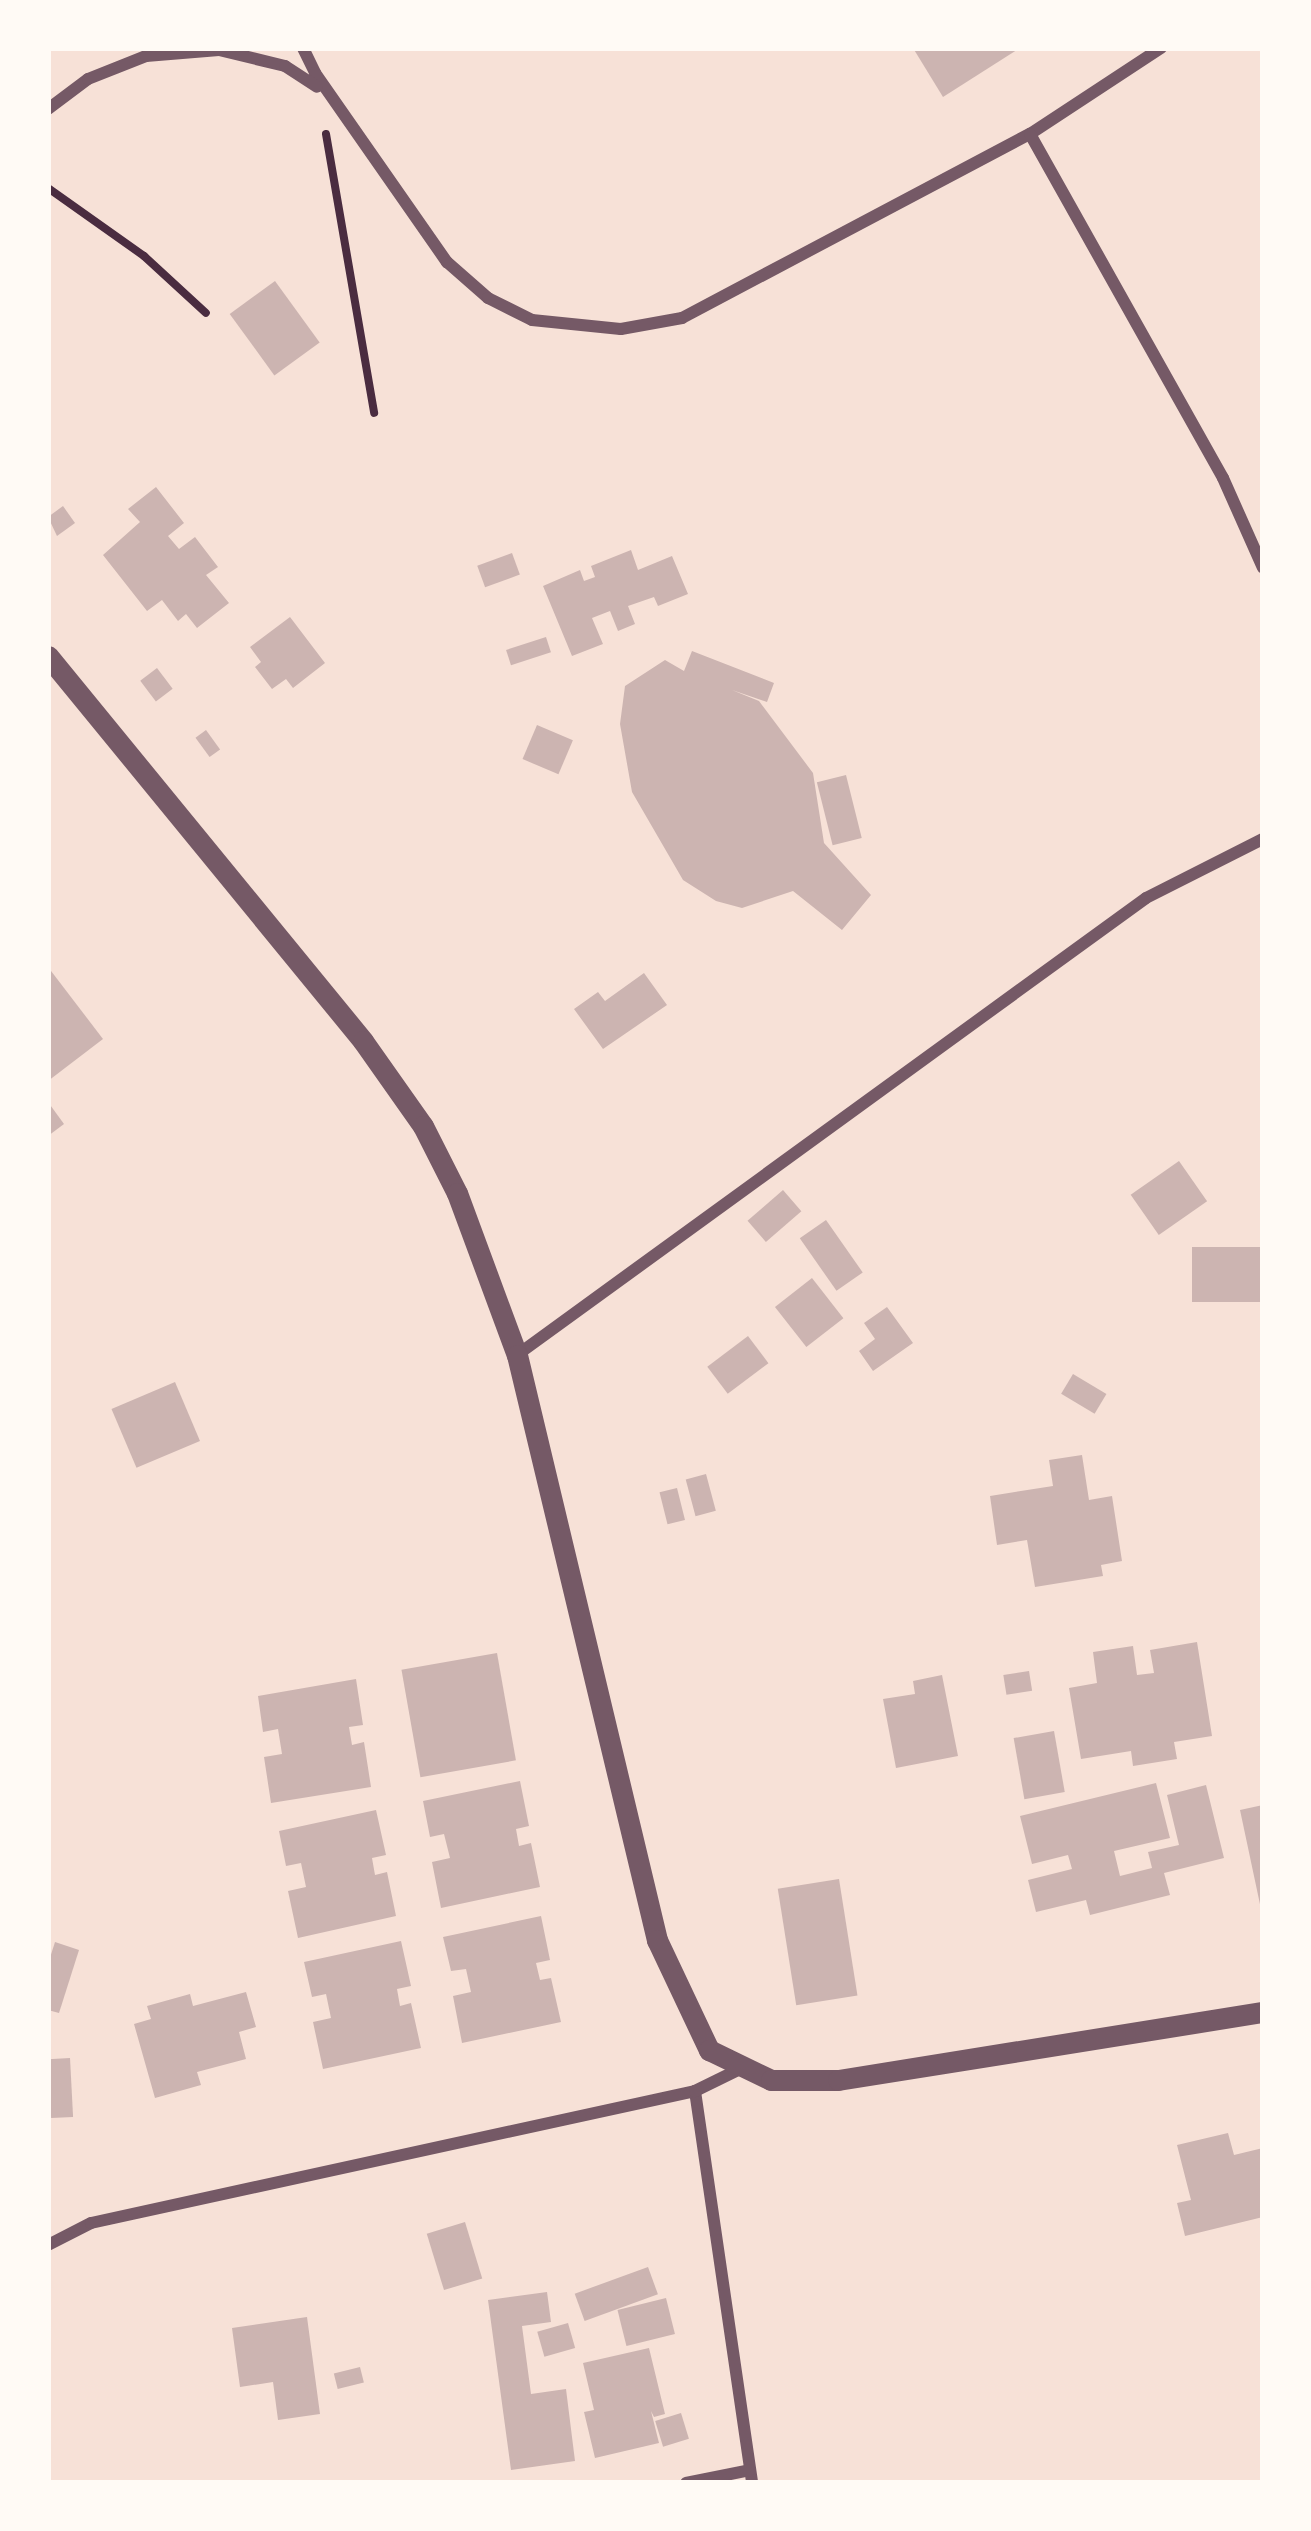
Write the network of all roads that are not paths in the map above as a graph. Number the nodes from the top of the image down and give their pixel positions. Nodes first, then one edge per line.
1 (303, 48) edge
2 (1160, 48) edge
3 (317, 87) road end
4 (48, 109) edge
5 (1030, 134) junction
6 (1263, 529) edge
7 (1256, 545) junction
8 (1263, 568) edge
9 (48, 656) edge
10 (1263, 839) edge
11 (517, 1355) junction
12 (1263, 2012) edge
13 (740, 2069) junction
14 (695, 2091) junction
15 (48, 2245) edge
16 (751, 2476) edge
17 (686, 2483) edge

1 - 5 street
2 - 5 street
3 - 4 street
5 - 7 street
6 - 7 street
7 - 8 street
9 - 11 street
10 - 11 street
11 - 13 street
12 - 13 street
13 - 14 street
14 - 15 street
14 - 16 street
16 - 17 street

